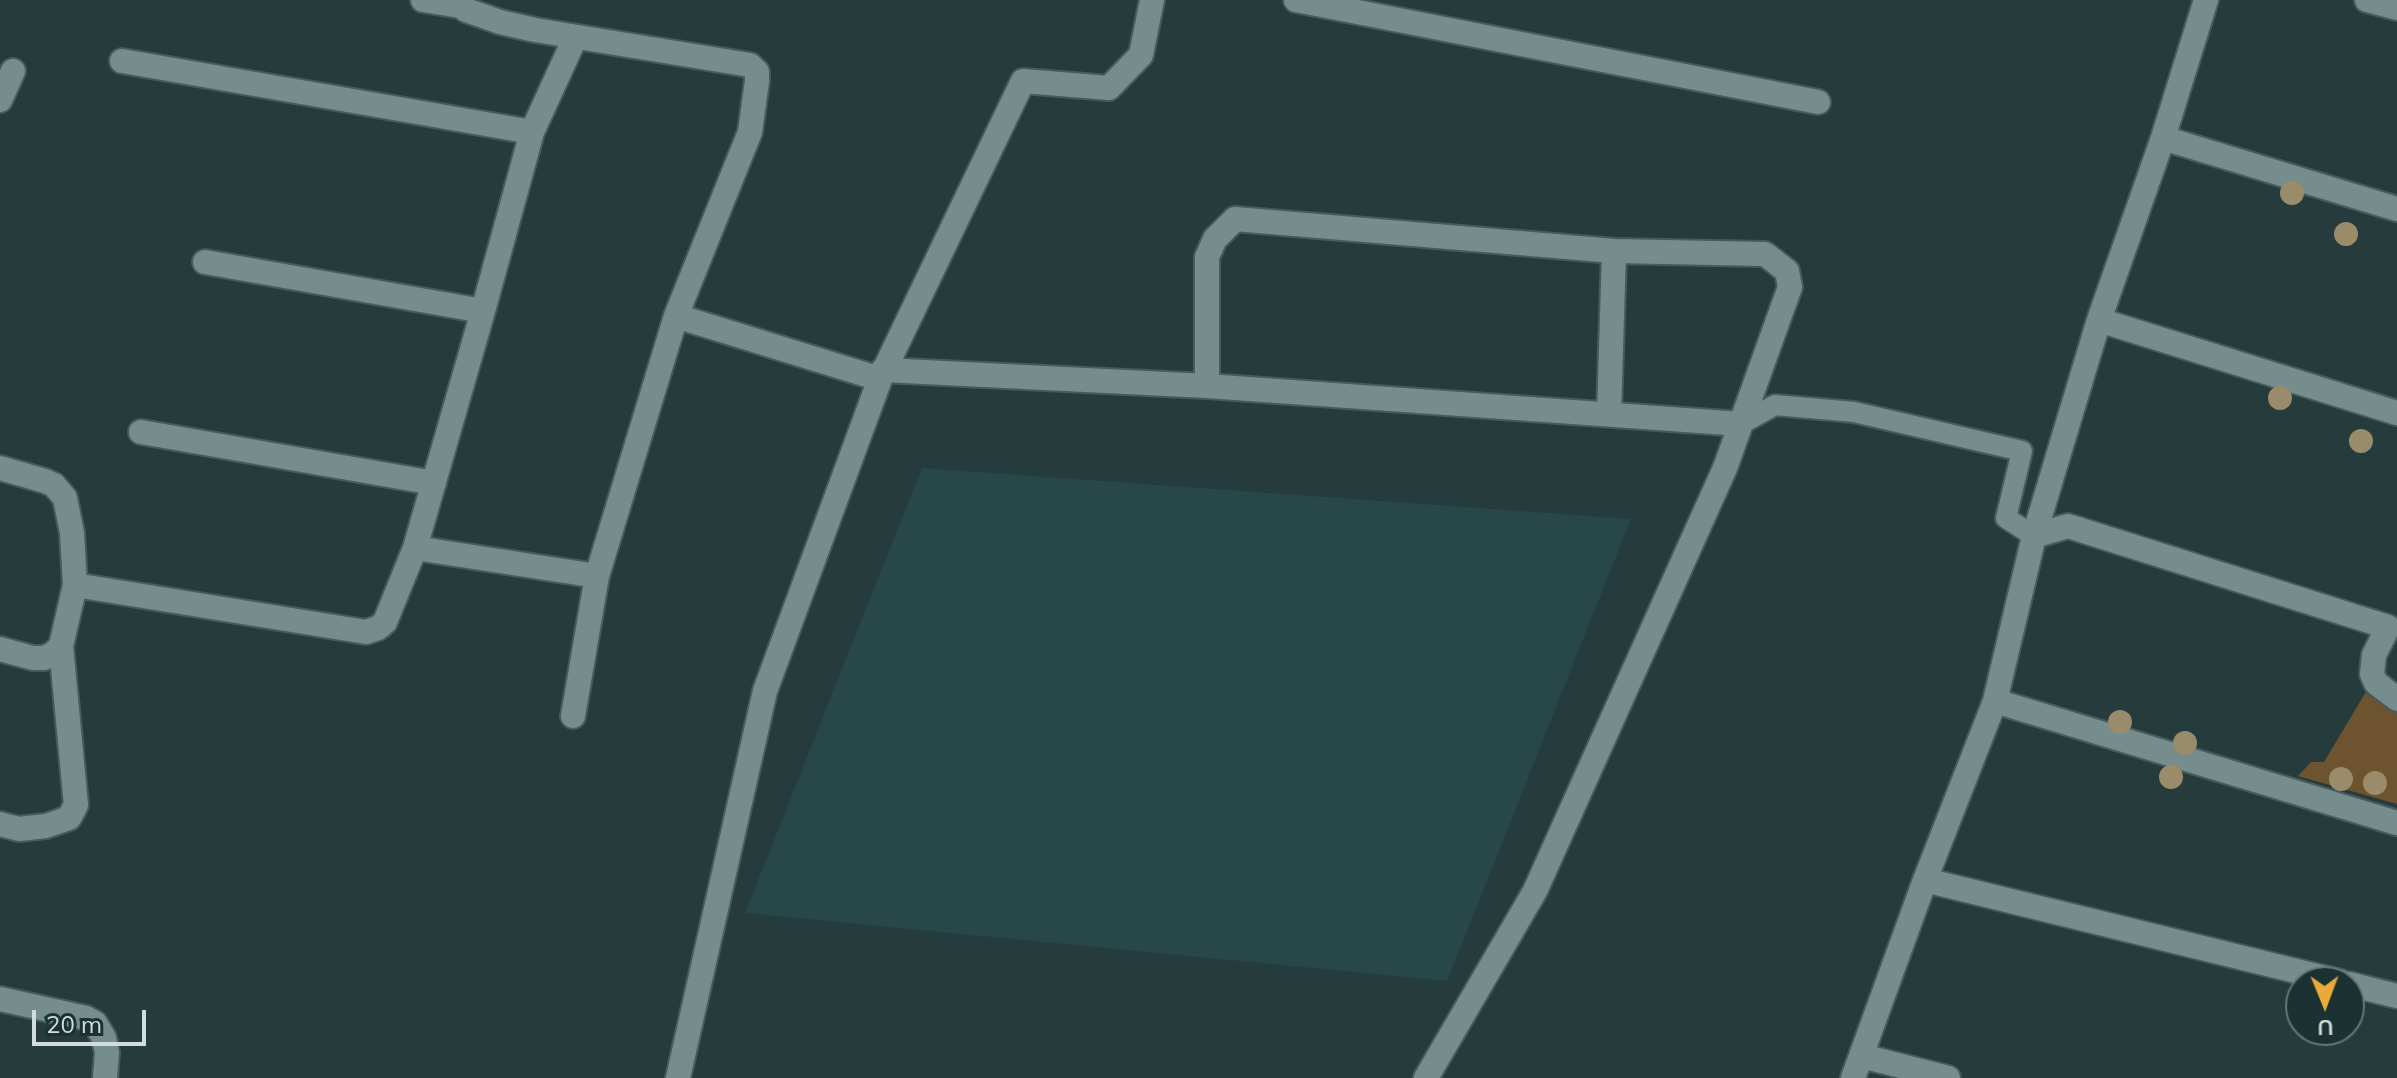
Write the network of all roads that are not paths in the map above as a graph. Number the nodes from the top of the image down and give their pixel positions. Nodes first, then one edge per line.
1 (423, 0) edge
2 (1152, 0) edge
3 (1296, 0) edge
4 (2206, 0) edge
5 (2367, 0) edge
6 (458, 3) edge
7 (2397, 8) edge
8 (575, 38) junction
9 (122, 61) dead end
10 (13, 71) dead end
11 (0, 100) edge
12 (1818, 102) dead end
13 (532, 132) junction
14 (2163, 138) junction
15 (2397, 209) edge
16 (1614, 251) junction
17 (205, 262) dead end
18 (483, 311) junction
19 (676, 316) junction
20 (2099, 320) junction
21 (881, 375) junction
22 (1207, 386) junction
23 (2397, 413) edge
24 (1609, 414) junction
25 (1741, 424) junction
26 (141, 432) dead end
27 (0, 468) edge
28 (434, 483) junction
29 (2034, 536) junction
30 (415, 548) junction
31 (597, 576) junction
32 (75, 585) junction
33 (2392, 620) edge
34 (61, 646) junction
35 (0, 649) edge
36 (2397, 699) edge
37 (1995, 701) junction
38 (573, 716) dead end
39 (2397, 823) edge
40 (0, 824) edge
41 (1925, 880) junction
42 (2285, 968) edge
43 (2365, 988) edge
44 (2397, 996) edge
45 (0, 999) edge
46 (1857, 1067) edge
47 (105, 1078) edge
48 (678, 1078) edge
49 (1426, 1078) edge
50 (1948, 1078) edge

1 - 6 street
2 - 21 street
3 - 12 street
4 - 14 street
5 - 7 street
6 - 8 street
8 - 13 street
8 - 19 street
9 - 13 street
10 - 11 street
13 - 18 street
14 - 15 street
14 - 20 street
16 - 22 street
16 - 24 street
16 - 25 street
17 - 18 street
18 - 28 street
19 - 21 street
19 - 31 street
20 - 23 street
20 - 29 street
21 - 22 street
21 - 48 street
22 - 24 street
24 - 25 street
25 - 29 lane
25 - 49 street
26 - 28 street
27 - 32 street
28 - 30 street
29 - 33 street
29 - 37 street
30 - 31 street
30 - 32 street
31 - 38 street
32 - 34 street
33 - 36 street
34 - 35 street
34 - 40 street
37 - 39 street
37 - 41 street
41 - 42 street
41 - 46 street
43 - 44 street
45 - 47 street
46 - 50 street

